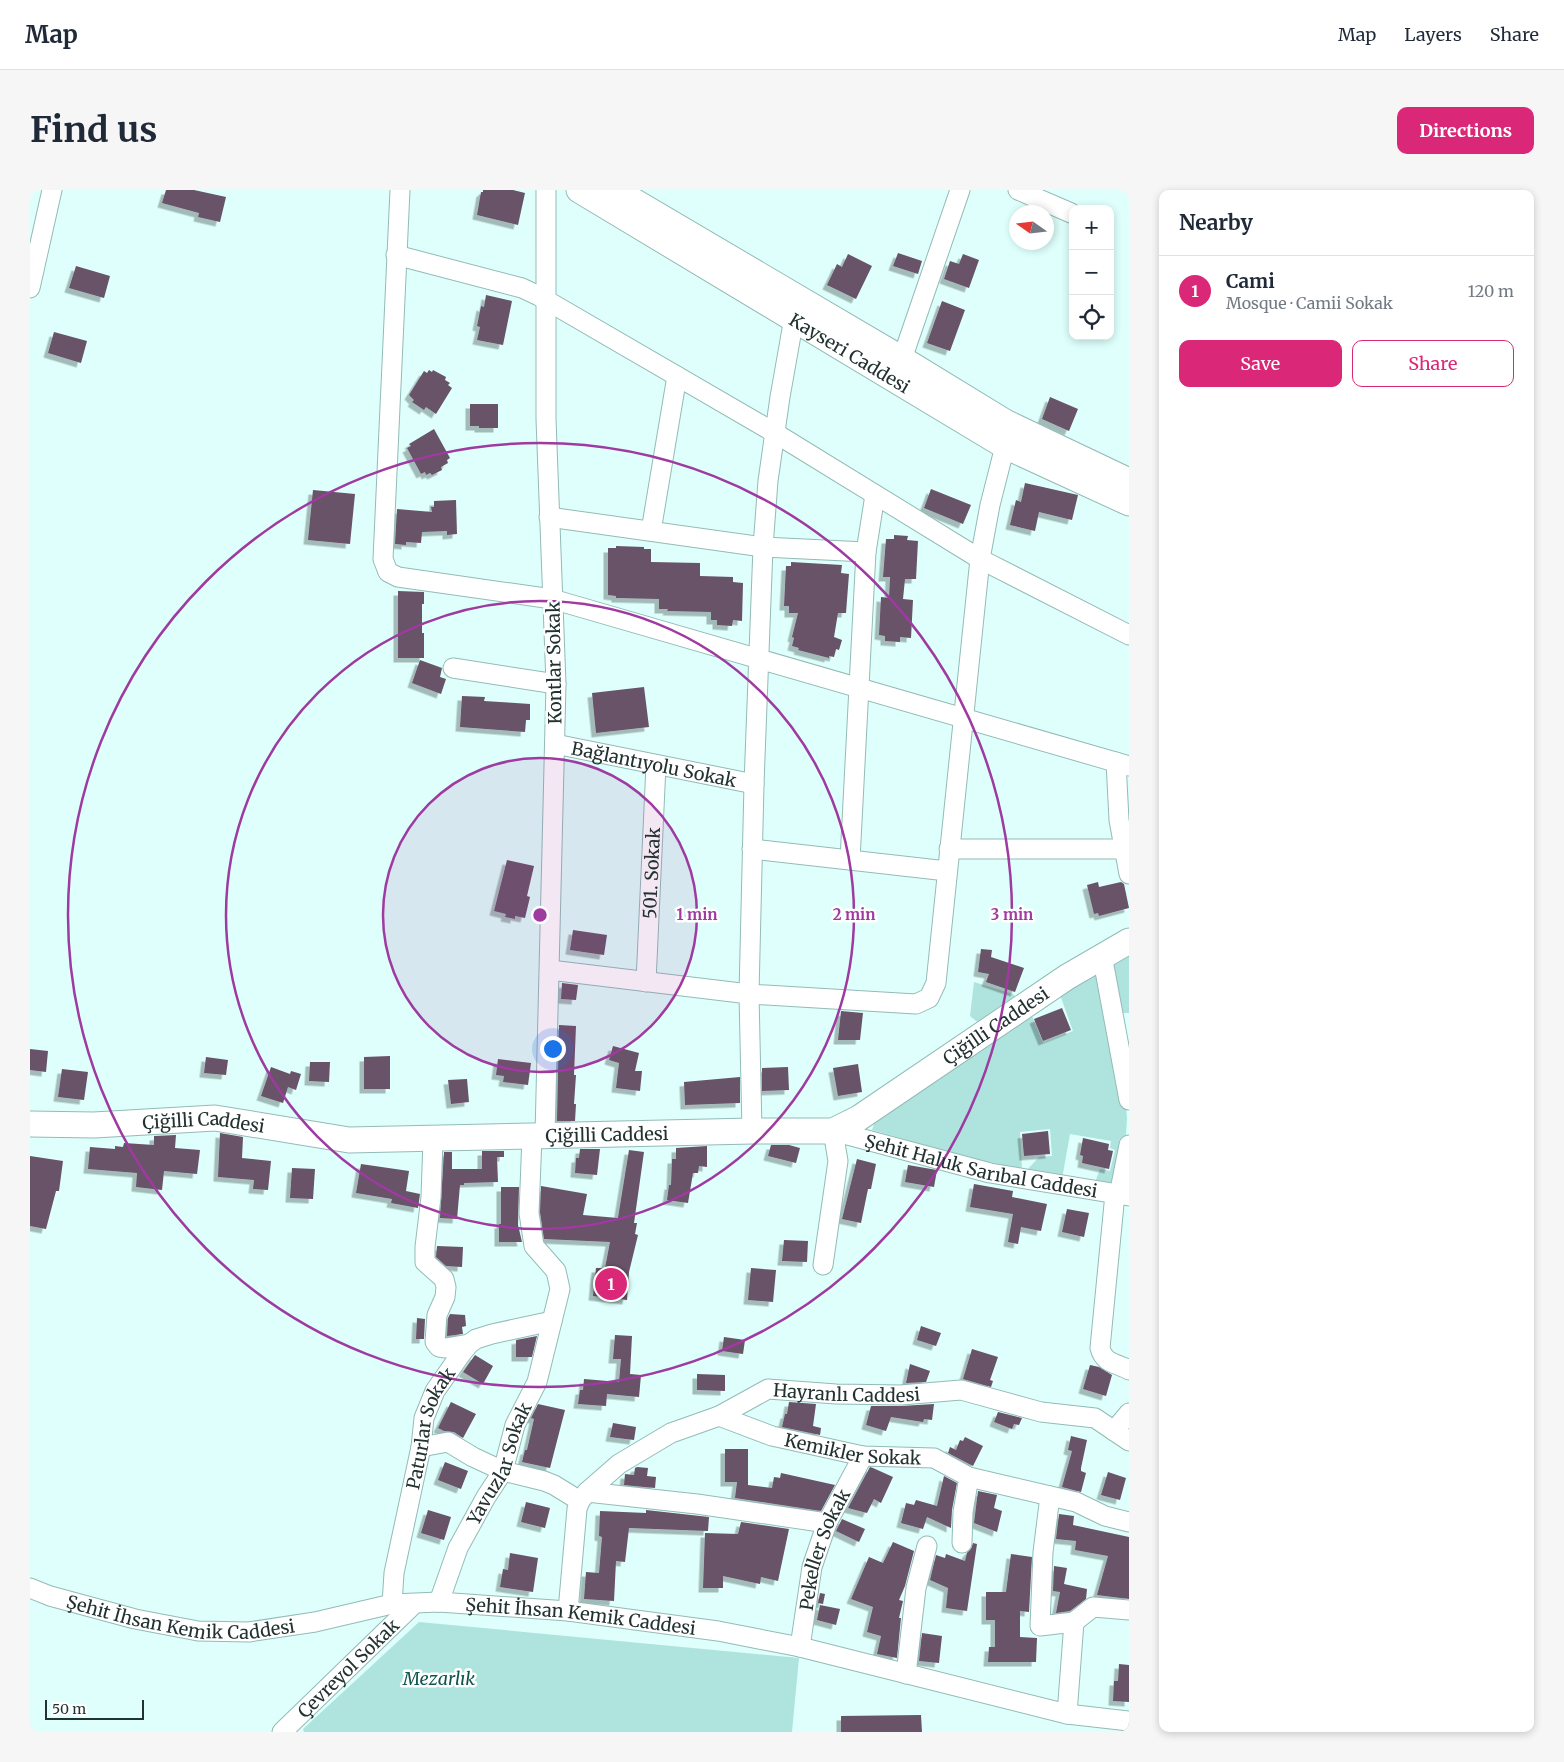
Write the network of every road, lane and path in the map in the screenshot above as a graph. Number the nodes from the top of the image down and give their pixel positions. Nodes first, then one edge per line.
1 (52, 190) edge
2 (400, 190) edge
3 (546, 190) edge
4 (579, 190) edge
5 (615, 190) edge
6 (960, 190) edge
7 (1018, 190) edge
8 (1069, 212) edge
9 (396, 255) junction
10 (30, 288) edge
11 (546, 300) junction
12 (794, 318) junction
13 (902, 359) junction
14 (677, 376) junction
15 (775, 433) junction
16 (1005, 446) junction
17 (1129, 481) edge
18 (875, 495) junction
19 (1129, 503) edge
20 (549, 517) junction
21 (651, 531) junction
22 (763, 547) junction
23 (866, 552) junction
24 (980, 558) junction
25 (552, 599) junction
26 (1129, 636) edge
27 (760, 659) junction
28 (453, 668) dead end
29 (556, 684) junction
30 (858, 688) junction
31 (962, 718) junction
32 (555, 744) junction
33 (1122, 764) edge
34 (656, 766) junction
35 (754, 784) junction
36 (752, 849) junction
37 (949, 849) junction
38 (1124, 849) junction
39 (850, 860) junction
40 (947, 871) junction
41 (1129, 874) edge
42 (1129, 941) edge
43 (1102, 955) junction
44 (550, 970) junction
45 (646, 982) junction
46 (749, 994) junction
47 (1129, 1100) edge
48 (30, 1124) edge
49 (752, 1131) junction
50 (832, 1131) junction
51 (539, 1135) junction
52 (433, 1139) junction
53 (1129, 1145) edge
54 (1121, 1195) edge
55 (823, 1265) dead end
56 (552, 1321) junction
57 (469, 1344) junction
58 (1129, 1370) edge
59 (1129, 1413) edge
60 (719, 1416) junction
61 (1122, 1436) edge
62 (421, 1447) junction
63 (863, 1456) junction
64 (503, 1471) junction
65 (969, 1477) junction
66 (584, 1496) junction
67 (1050, 1496) junction
68 (1129, 1522) edge
69 (827, 1523) junction
70 (962, 1543) dead end
71 (927, 1546) dead end
72 (30, 1588) edge
73 (438, 1602) junction
74 (392, 1604) junction
75 (414, 1604) junction
76 (1129, 1610) edge
77 (568, 1611) junction
78 (1074, 1622) junction
79 (800, 1647) junction
80 (906, 1674) junction
81 (1067, 1714) junction
82 (1129, 1721) edge
83 (282, 1732) edge

1 - 10 street
2 - 9 street
3 - 11 street, Kontlar Sokak
4 - 12 main road, Kayseri Caddesi
5 - 13 main road, Kayseri Caddesi
6 - 13 street
7 - 8 street
9 - 11 street
9 - 25 street
11 - 14 street
11 - 20 street, Kontlar Sokak
12 - 15 street
12 - 16 main road, Kayseri Caddesi
13 - 17 main road, Kayseri Caddesi
14 - 15 street
14 - 21 street
15 - 18 street
15 - 22 street
16 - 19 main road, Kayseri Caddesi
16 - 24 street
18 - 23 street
18 - 24 street
20 - 21 street
20 - 25 street, Kontlar Sokak
21 - 22 street
22 - 23 street
22 - 27 street
23 - 30 street
24 - 26 street
24 - 31 street
25 - 27 street
25 - 29 street, Kontlar Sokak
27 - 30 street
27 - 35 street
28 - 29 street
29 - 32 street, Kontlar Sokak
30 - 31 street
30 - 39 street
31 - 33 street
31 - 37 street
32 - 34 street, Bağlantıyolu Sokak
32 - 44 street, Kontlar Sokak
33 - 38 street
34 - 35 street, Bağlantıyolu Sokak
34 - 45 street, 501. Sokak
35 - 36 street
36 - 39 street
36 - 46 street
37 - 38 street
37 - 40 street
38 - 41 street
39 - 40 street
40 - 46 street
42 - 43 main road, Çiğilli Caddesi
43 - 47 street
43 - 50 main road, Çiğilli Caddesi
44 - 45 street
44 - 51 street, Kontlar Sokak
45 - 46 street
46 - 49 street
48 - 52 main road, Çiğilli Caddesi
49 - 50 main road, Çiğilli Caddesi
49 - 51 main road, Çiğilli Caddesi
50 - 54 street, Şehit Haluk Sarıbal Caddesi
50 - 55 street
51 - 52 main road, Çiğilli Caddesi
51 - 56 street, Yavuzlar Sokak
52 - 57 street
53 - 54 street
54 - 58 street
56 - 57 street
56 - 64 street, Yavuzlar Sokak
57 - 62 street, Paturlar Sokak
59 - 61 street
60 - 61 street, Hayranlı Caddesi
60 - 63 street, Kemikler Sokak
60 - 66 street, Hayranlı Caddesi
62 - 64 street
62 - 74 street, Paturlar Sokak
63 - 65 street, Kemikler Sokak
63 - 69 street, Pekeller Sokak
64 - 66 street
64 - 73 street, Yavuzlar Sokak
65 - 67 street, Kemikler Sokak
65 - 70 street
66 - 69 street
66 - 77 street
67 - 68 street, Kemikler Sokak
67 - 78 street
69 - 79 street, Pekeller Sokak
71 - 80 street
72 - 74 street, Şehit İhsan Kemik Caddesi
73 - 75 street, Şehit İhsan Kemik Caddesi
73 - 77 street, Şehit İhsan Kemik Caddesi
74 - 75 street, Şehit İhsan Kemik Caddesi
75 - 83 street, Çevreyol Sokak
76 - 78 street
77 - 79 street, Şehit İhsan Kemik Caddesi
78 - 81 street
79 - 80 street, Şehit İhsan Kemik Caddesi
80 - 81 street, Şehit İhsan Kemik Caddesi
81 - 82 street, Şehit İhsan Kemik Caddesi

